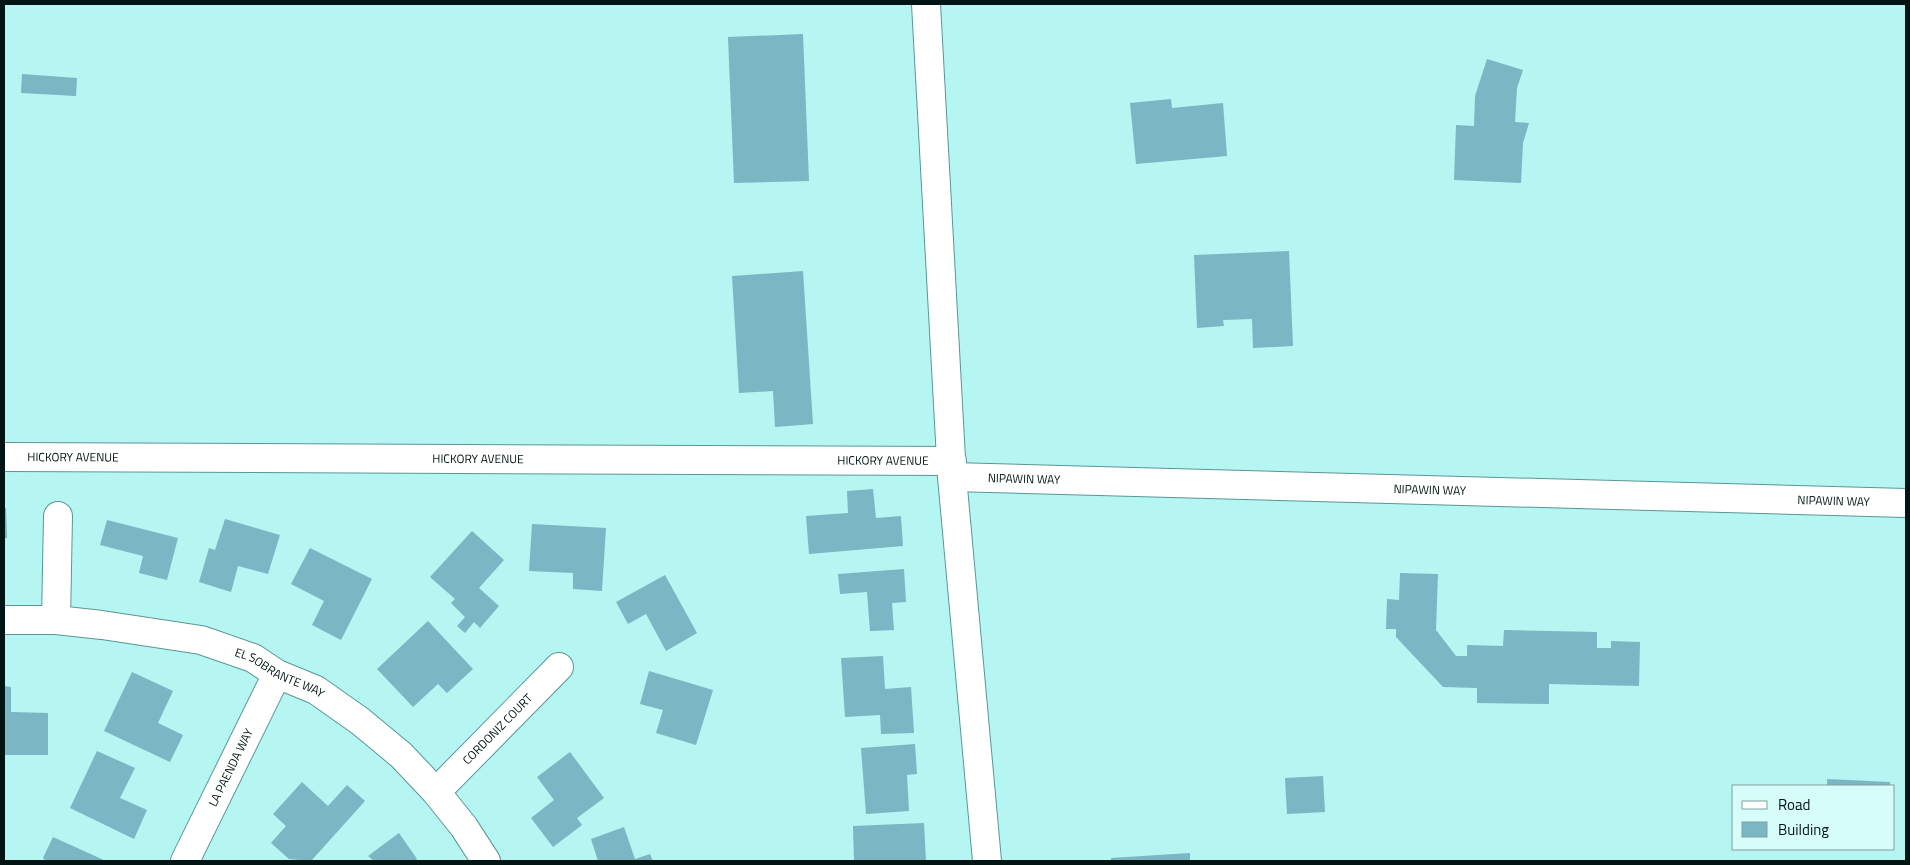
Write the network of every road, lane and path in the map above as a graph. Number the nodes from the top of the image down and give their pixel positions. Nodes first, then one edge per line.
1 (926, 4) edge
2 (4, 456) edge
3 (952, 469) junction
4 (1906, 503) edge
5 (58, 516) dead end
6 (4, 620) edge
7 (56, 620) junction
8 (559, 667) dead end
9 (277, 674) junction
10 (436, 792) junction
11 (185, 861) edge
12 (486, 861) edge
13 (987, 861) edge

1 - 3 street
2 - 3 street, HICKORY AVENUE
3 - 4 street, NIPAWIN WAY
3 - 13 street
5 - 7 street
6 - 7 street, EL SOBRANTE WAY
7 - 9 street, EL SOBRANTE WAY
8 - 10 street, CORDONIZ COURT
9 - 10 street, EL SOBRANTE WAY
9 - 11 street, LA PAENDA WAY
10 - 12 street, EL SOBRANTE WAY

